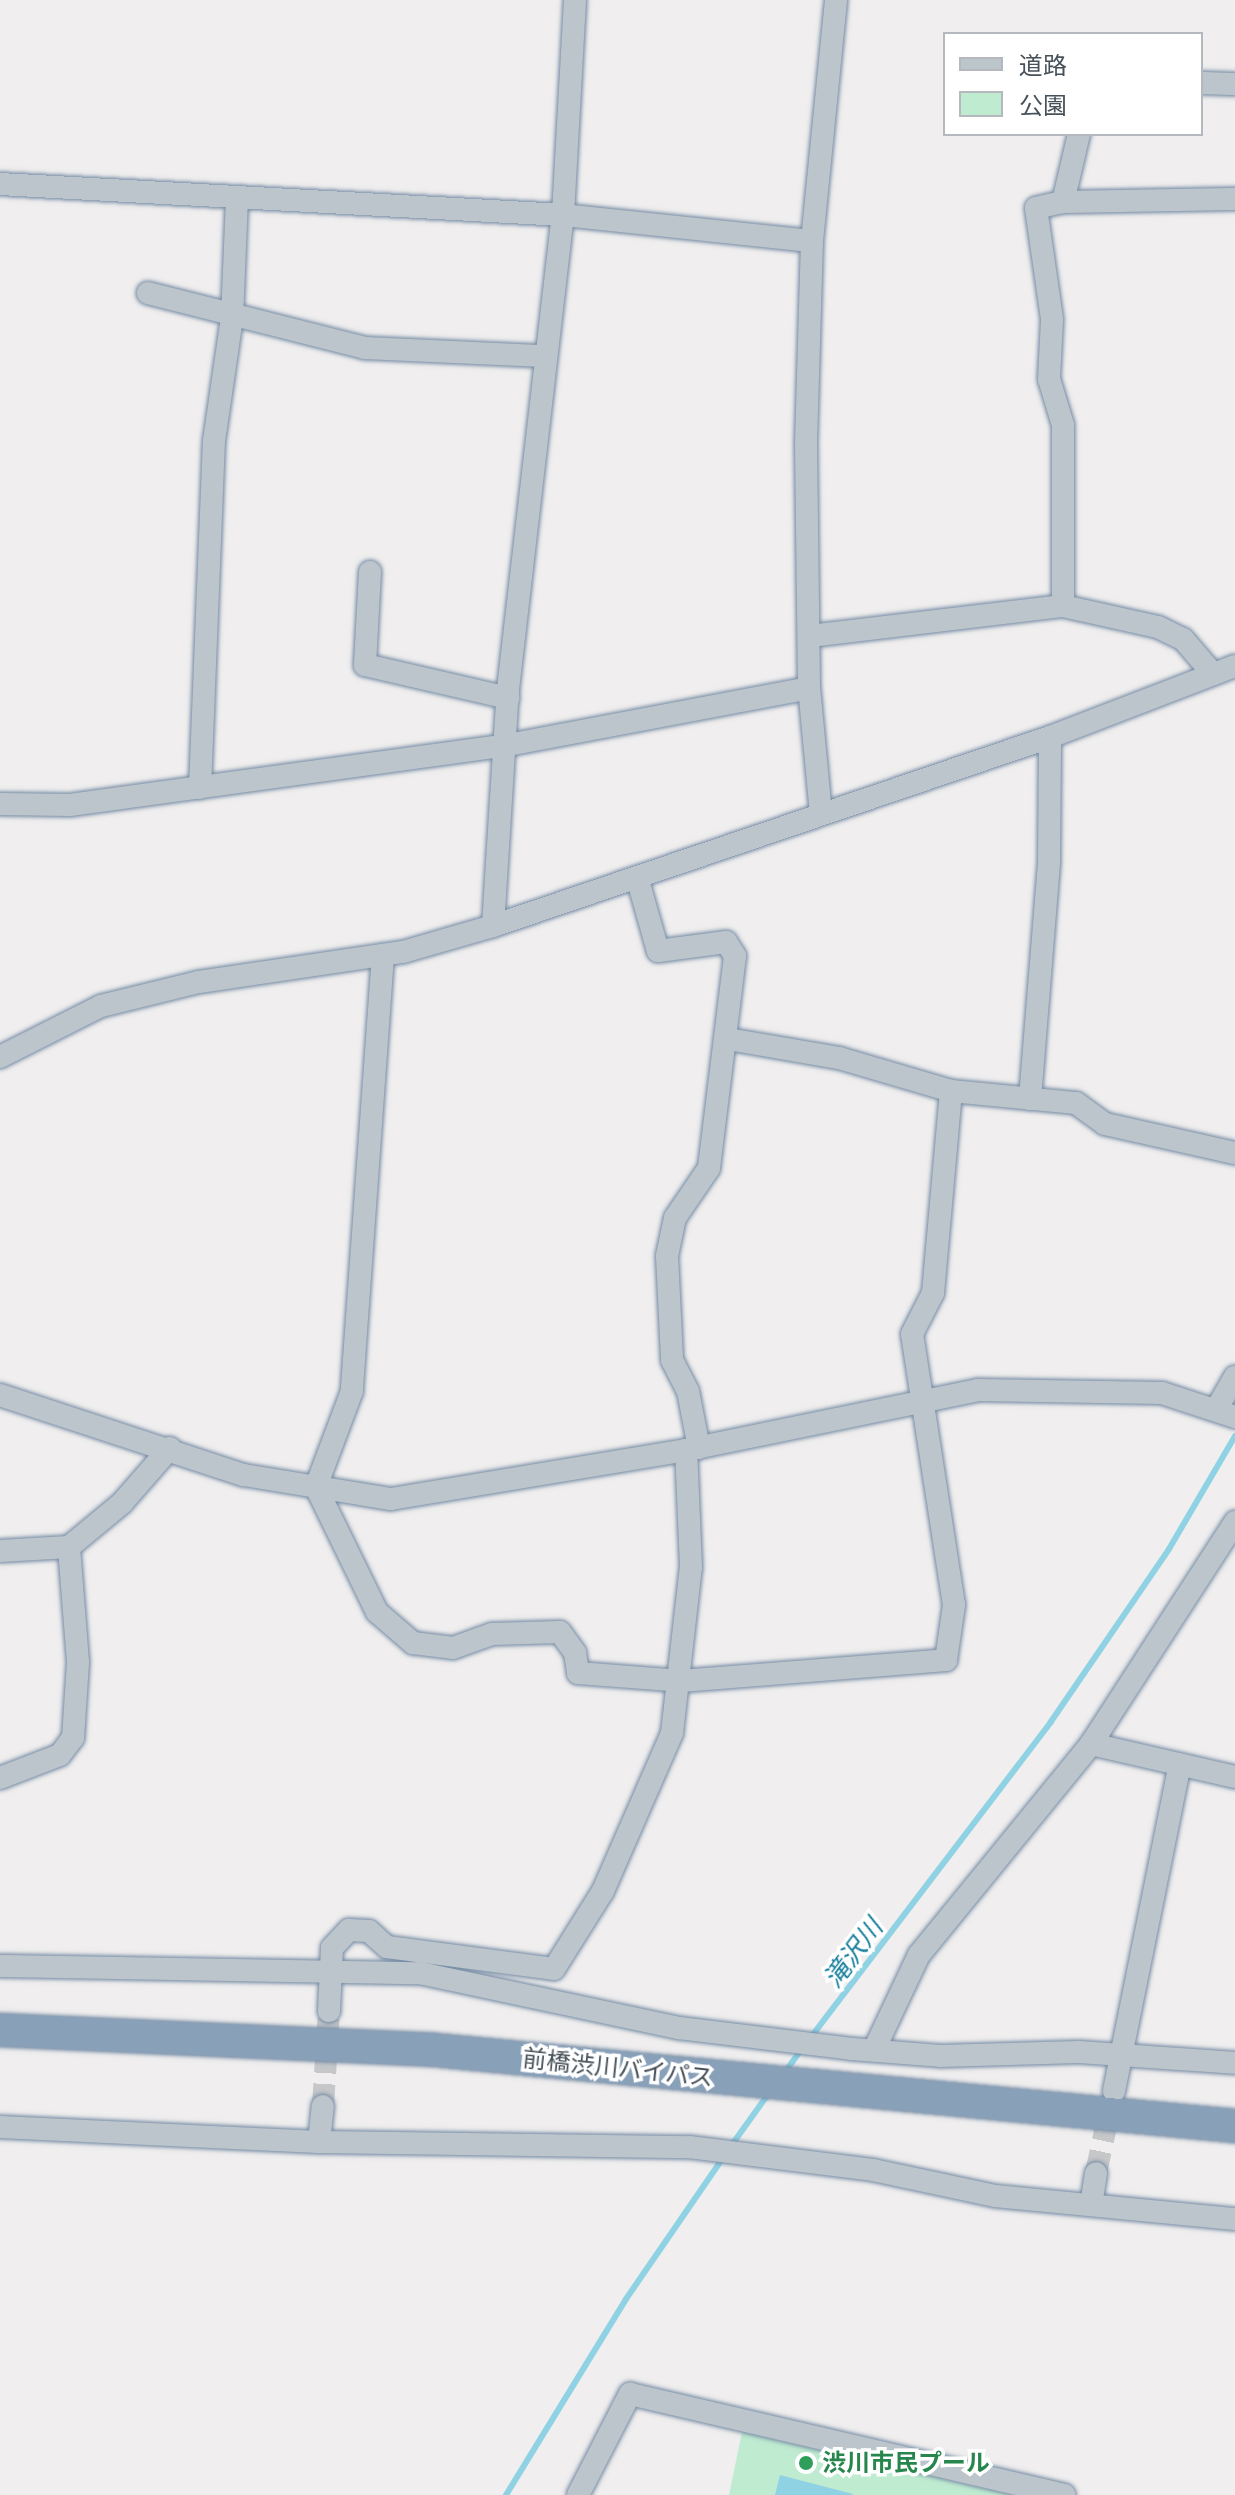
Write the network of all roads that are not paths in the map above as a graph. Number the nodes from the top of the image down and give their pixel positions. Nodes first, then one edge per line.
1 (575, 0) edge
2 (836, 0) edge
3 (1203, 83) edge
4 (1235, 84) edge
5 (1079, 136) edge
6 (0, 184) edge
7 (237, 199) junction
8 (1235, 199) edge
9 (1063, 202) junction
10 (563, 215) junction
11 (812, 241) junction
12 (148, 293) dead end
13 (232, 318) junction
14 (544, 356) junction
15 (370, 572) dead end
16 (1063, 606) junction
17 (810, 636) junction
18 (1235, 666) edge
19 (1213, 674) junction
20 (809, 688) junction
21 (508, 698) junction
22 (1050, 737) junction
23 (508, 745) junction
24 (200, 788) junction
25 (0, 804) edge
26 (821, 814) junction
27 (637, 877) junction
28 (493, 926) junction
29 (383, 955) junction
30 (728, 1039) junction
31 (0, 1057) edge
32 (951, 1091) junction
33 (1030, 1099) junction
34 (1235, 1153) edge
35 (1235, 1377) edge
36 (0, 1395) edge
37 (921, 1402) junction
38 (1226, 1413) edge
39 (170, 1448) junction
40 (692, 1449) junction
41 (316, 1487) junction
42 (1235, 1522) edge
43 (69, 1547) junction
44 (0, 1551) edge
45 (681, 1681) junction
46 (1091, 1744) junction
47 (1180, 1765) junction
48 (1235, 1777) edge
49 (0, 1778) edge
50 (0, 1966) edge
51 (332, 1973) junction
52 (329, 2011) tunnel mouth
53 (0, 2030) edge
54 (863, 2050) junction
55 (1121, 2055) junction
56 (1235, 2063) edge
57 (1114, 2091) tunnel mouth
58 (323, 2106) tunnel mouth
59 (1235, 2126) edge
60 (0, 2127) edge
61 (319, 2142) junction
62 (1096, 2173) tunnel mouth
63 (1091, 2205) junction
64 (1235, 2219) edge
65 (578, 2495) edge
66 (1064, 2495) edge

1 - 10 street
2 - 11 street
3 - 4 street
5 - 9 street
6 - 7 street
7 - 10 street
7 - 13 street
8 - 9 street
9 - 16 street
10 - 11 street
10 - 14 street
11 - 17 street
12 - 13 street
13 - 14 street
13 - 24 street
14 - 21 street
15 - 21 street
16 - 17 street
16 - 19 street
17 - 20 street
18 - 19 street
19 - 22 street
20 - 23 street
20 - 26 street
21 - 23 street
22 - 26 street
22 - 33 street
23 - 24 street
23 - 28 street
24 - 25 street
26 - 27 street
27 - 28 street
27 - 30 street
28 - 29 street
29 - 31 street
29 - 41 street
30 - 32 street
30 - 40 street
32 - 33 street
32 - 37 street
33 - 34 street
35 - 38 street
36 - 39 street
37 - 38 street
37 - 40 street
37 - 45 street
39 - 41 street
39 - 43 street
40 - 41 street
40 - 45 street
41 - 45 street
42 - 46 street
43 - 44 street
43 - 49 street
45 - 51 street
46 - 47 street
46 - 54 street
47 - 48 street
47 - 55 street
50 - 51 street
51 - 52 street
51 - 54 street
53 - 59 highway, 前橋渋川バイパス
54 - 55 street
55 - 56 street
55 - 57 street
58 - 61 street
60 - 61 street
61 - 63 street
62 - 63 street
63 - 64 street
65 - 66 street

